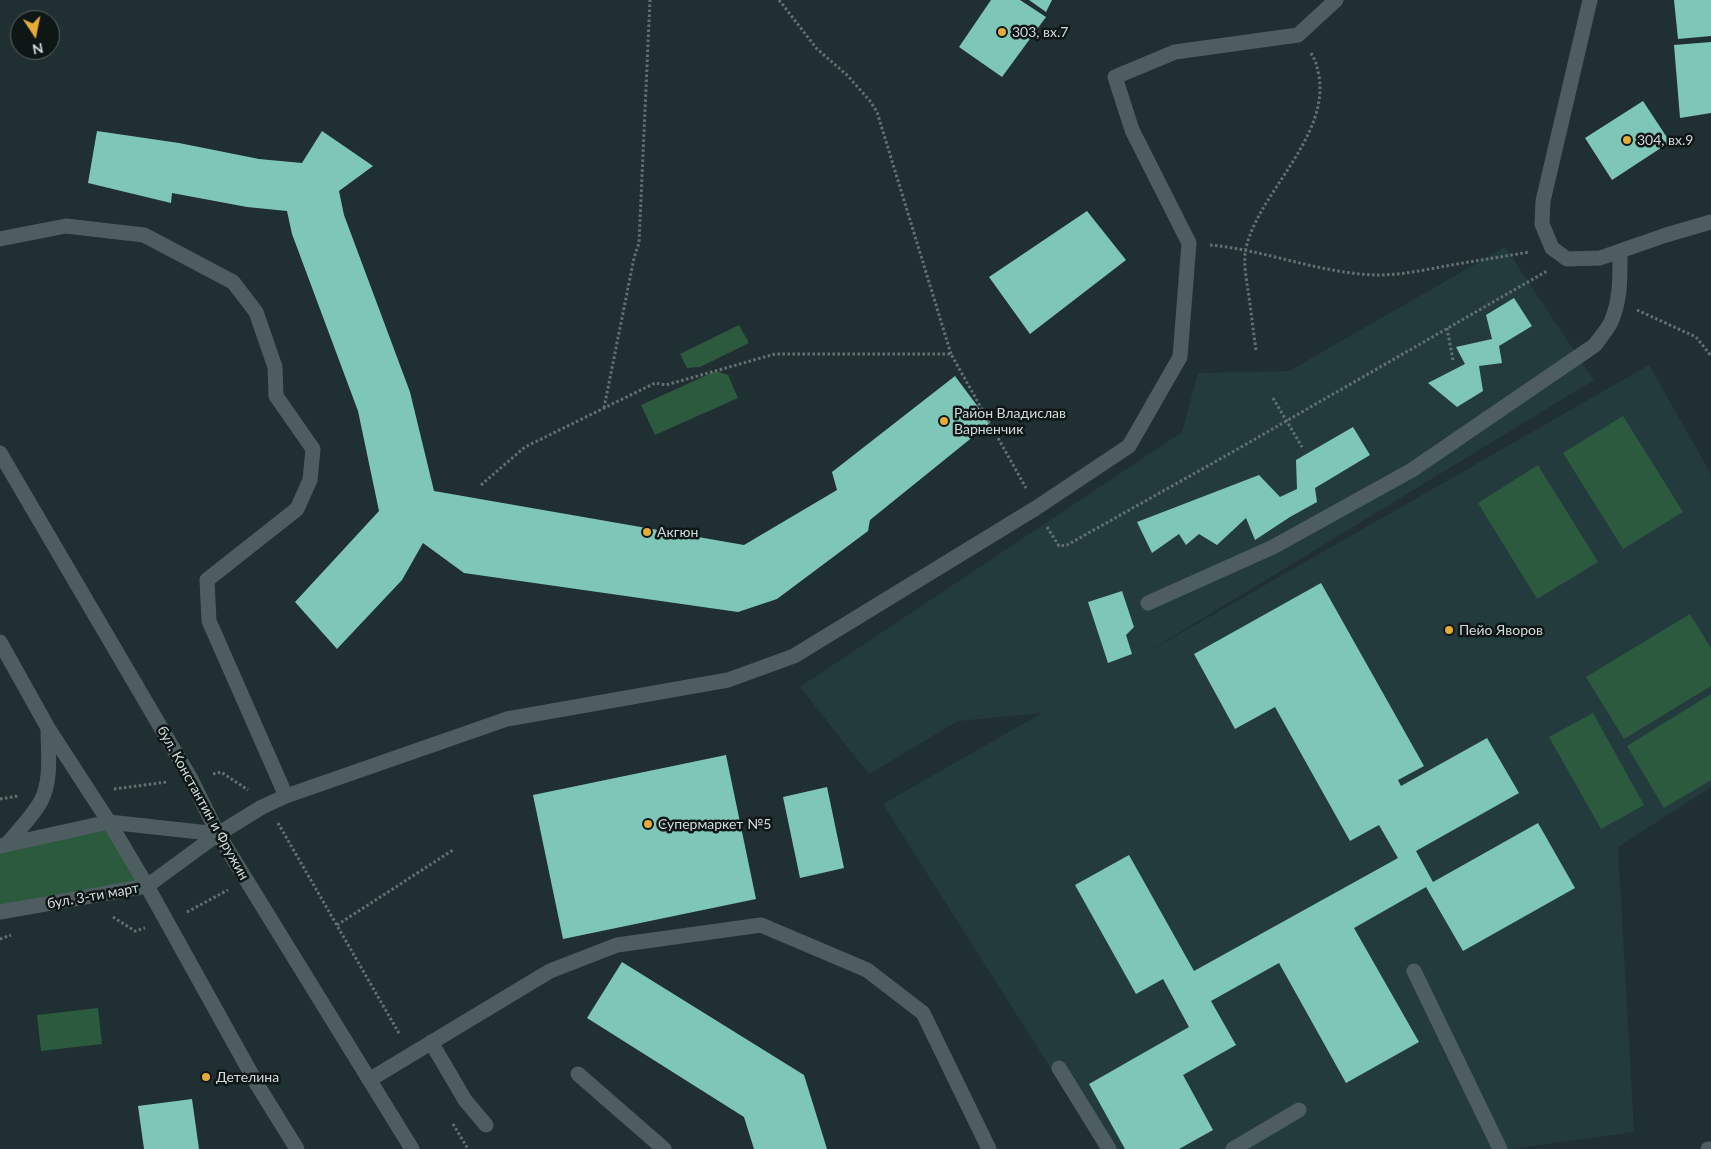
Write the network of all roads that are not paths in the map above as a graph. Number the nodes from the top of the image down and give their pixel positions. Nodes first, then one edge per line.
1 (1336, 0) edge
2 (1590, 0) edge
3 (1711, 222) edge
4 (0, 239) edge
5 (1620, 251) junction
6 (0, 453) edge
7 (1148, 602) dead end
8 (0, 642) edge
9 (48, 728) junction
10 (286, 796) junction
11 (108, 822) junction
12 (218, 834) junction
13 (3, 845) edge
14 (147, 886) junction
15 (0, 912) edge
16 (1414, 971) dead end
17 (431, 1042) junction
18 (1059, 1068) dead end
19 (578, 1074) dead end
20 (369, 1080) junction
21 (1299, 1110) dead end
22 (486, 1125) dead end
23 (297, 1149) edge
24 (412, 1149) edge
25 (664, 1149) edge
26 (989, 1149) edge
27 (1109, 1149) edge
28 (1233, 1149) edge
29 (1500, 1149) edge

1 - 10 street, бул. 3-ти март
2 - 5 street
3 - 5 street
4 - 10 street
5 - 7 street
6 - 12 street, бул. Константин и Фружин
8 - 9 street
9 - 11 street
9 - 13 street
10 - 12 street, бул. 3-ти март
11 - 12 street
11 - 13 street
11 - 14 street
12 - 14 street, бул. 3-ти март
12 - 20 street, бул. Константин и Фружин
14 - 15 street, бул. 3-ти март
14 - 23 street
16 - 29 street
17 - 20 street
17 - 22 street
17 - 26 street
18 - 27 street
19 - 25 street
20 - 24 street, бул. Константин и Фружин
21 - 28 street

